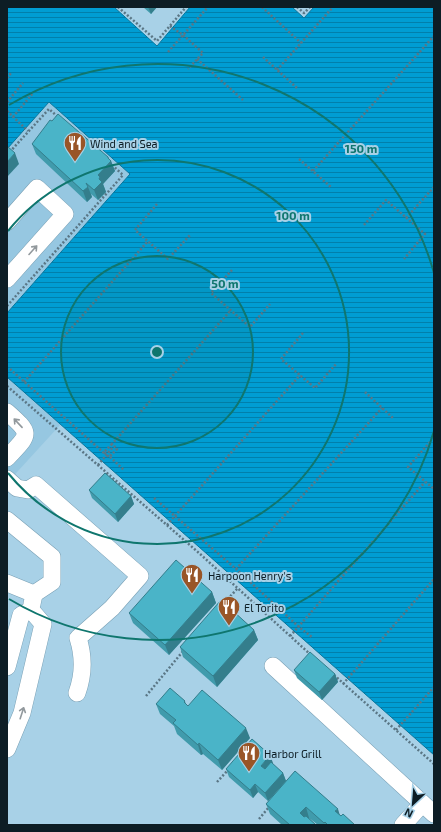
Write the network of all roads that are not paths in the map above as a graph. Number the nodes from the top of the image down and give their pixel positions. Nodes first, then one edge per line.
1 (7, 222) edge
2 (7, 279) edge
3 (7, 412) edge
4 (7, 458) edge
5 (7, 479) edge
6 (7, 520) edge
7 (7, 583) edge
8 (32, 602) junction
9 (272, 666) dead end
10 (7, 667) edge
11 (77, 693) dead end
12 (7, 749) edge
13 (428, 809) edge
14 (403, 825) edge

2 -> 1 street
4 -> 3 street
5 - 11 street
6 - 8 street
7 - 8 street
8 - 10 street
12 -> 8 street
9 - 13 street
13 - 14 street

